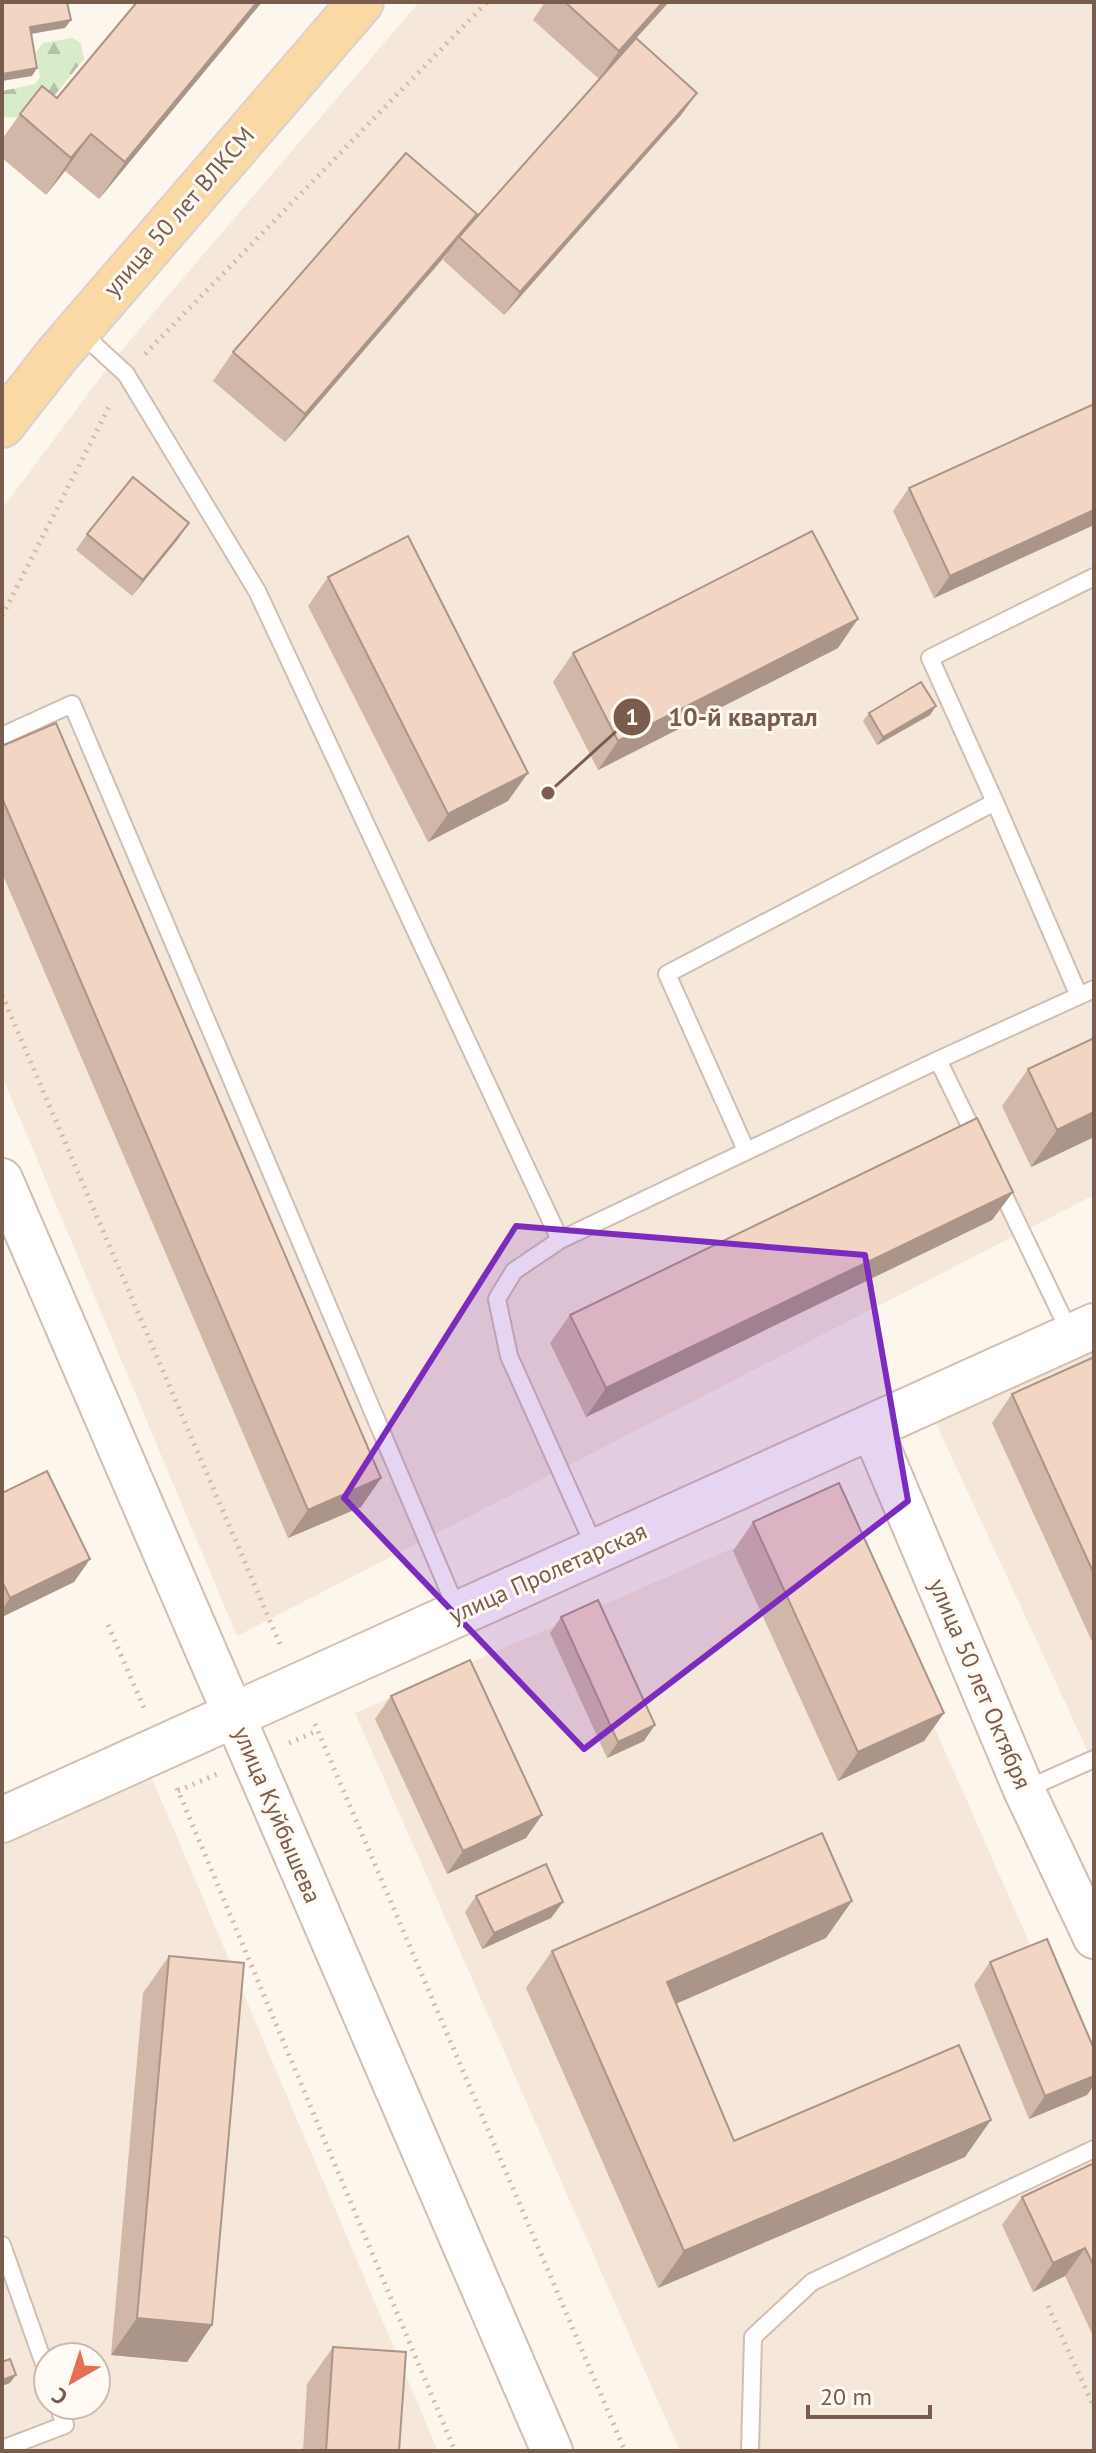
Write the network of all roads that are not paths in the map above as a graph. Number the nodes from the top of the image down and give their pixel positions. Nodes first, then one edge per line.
1 (361, 2) edge
2 (78, 330) junction
3 (2, 425) edge
4 (1094, 577) edge
5 (2, 736) edge
6 (995, 802) junction
7 (1086, 992) edge
8 (938, 1060) junction
9 (746, 1150) junction
10 (2, 1179) edge
11 (560, 1240) junction
12 (1083, 1331) edge
13 (871, 1427) junction
14 (597, 1551) junction
15 (459, 1613) junction
16 (234, 1715) junction
17 (1094, 1759) edge
18 (1024, 1790) junction
19 (2, 1820) edge
20 (1094, 1938) edge
21 (1094, 2149) edge
22 (2, 2245) edge
23 (36, 2341) edge
24 (64, 2421) edge
25 (2, 2449) edge
26 (552, 2451) edge
27 (750, 2451) edge

1 - 2 main road, улица 50 лет ВЛКСМ
2 - 3 main road, улица 50 лет ВЛКСМ
2 - 11 lane
4 - 6 lane
5 - 15 lane
6 - 7 lane
6 - 9 lane
7 - 8 lane
8 - 9 lane
8 - 12 lane
9 - 11 lane
10 - 16 street, улица Куйбышева
11 - 14 lane
12 - 13 main road, улица Пролетарская
13 - 14 main road, улица Пролетарская
13 - 18 street, улица 50 лет Октября
14 - 15 main road, улица Пролетарская
15 - 16 main road, улица Пролетарская
16 - 19 main road, улица Пролетарская
16 - 26 street, улица Куйбышева
17 - 18 lane
18 - 20 street, улица 50 лет Октября
21 - 27 lane
22 - 23 lane
24 - 25 lane

